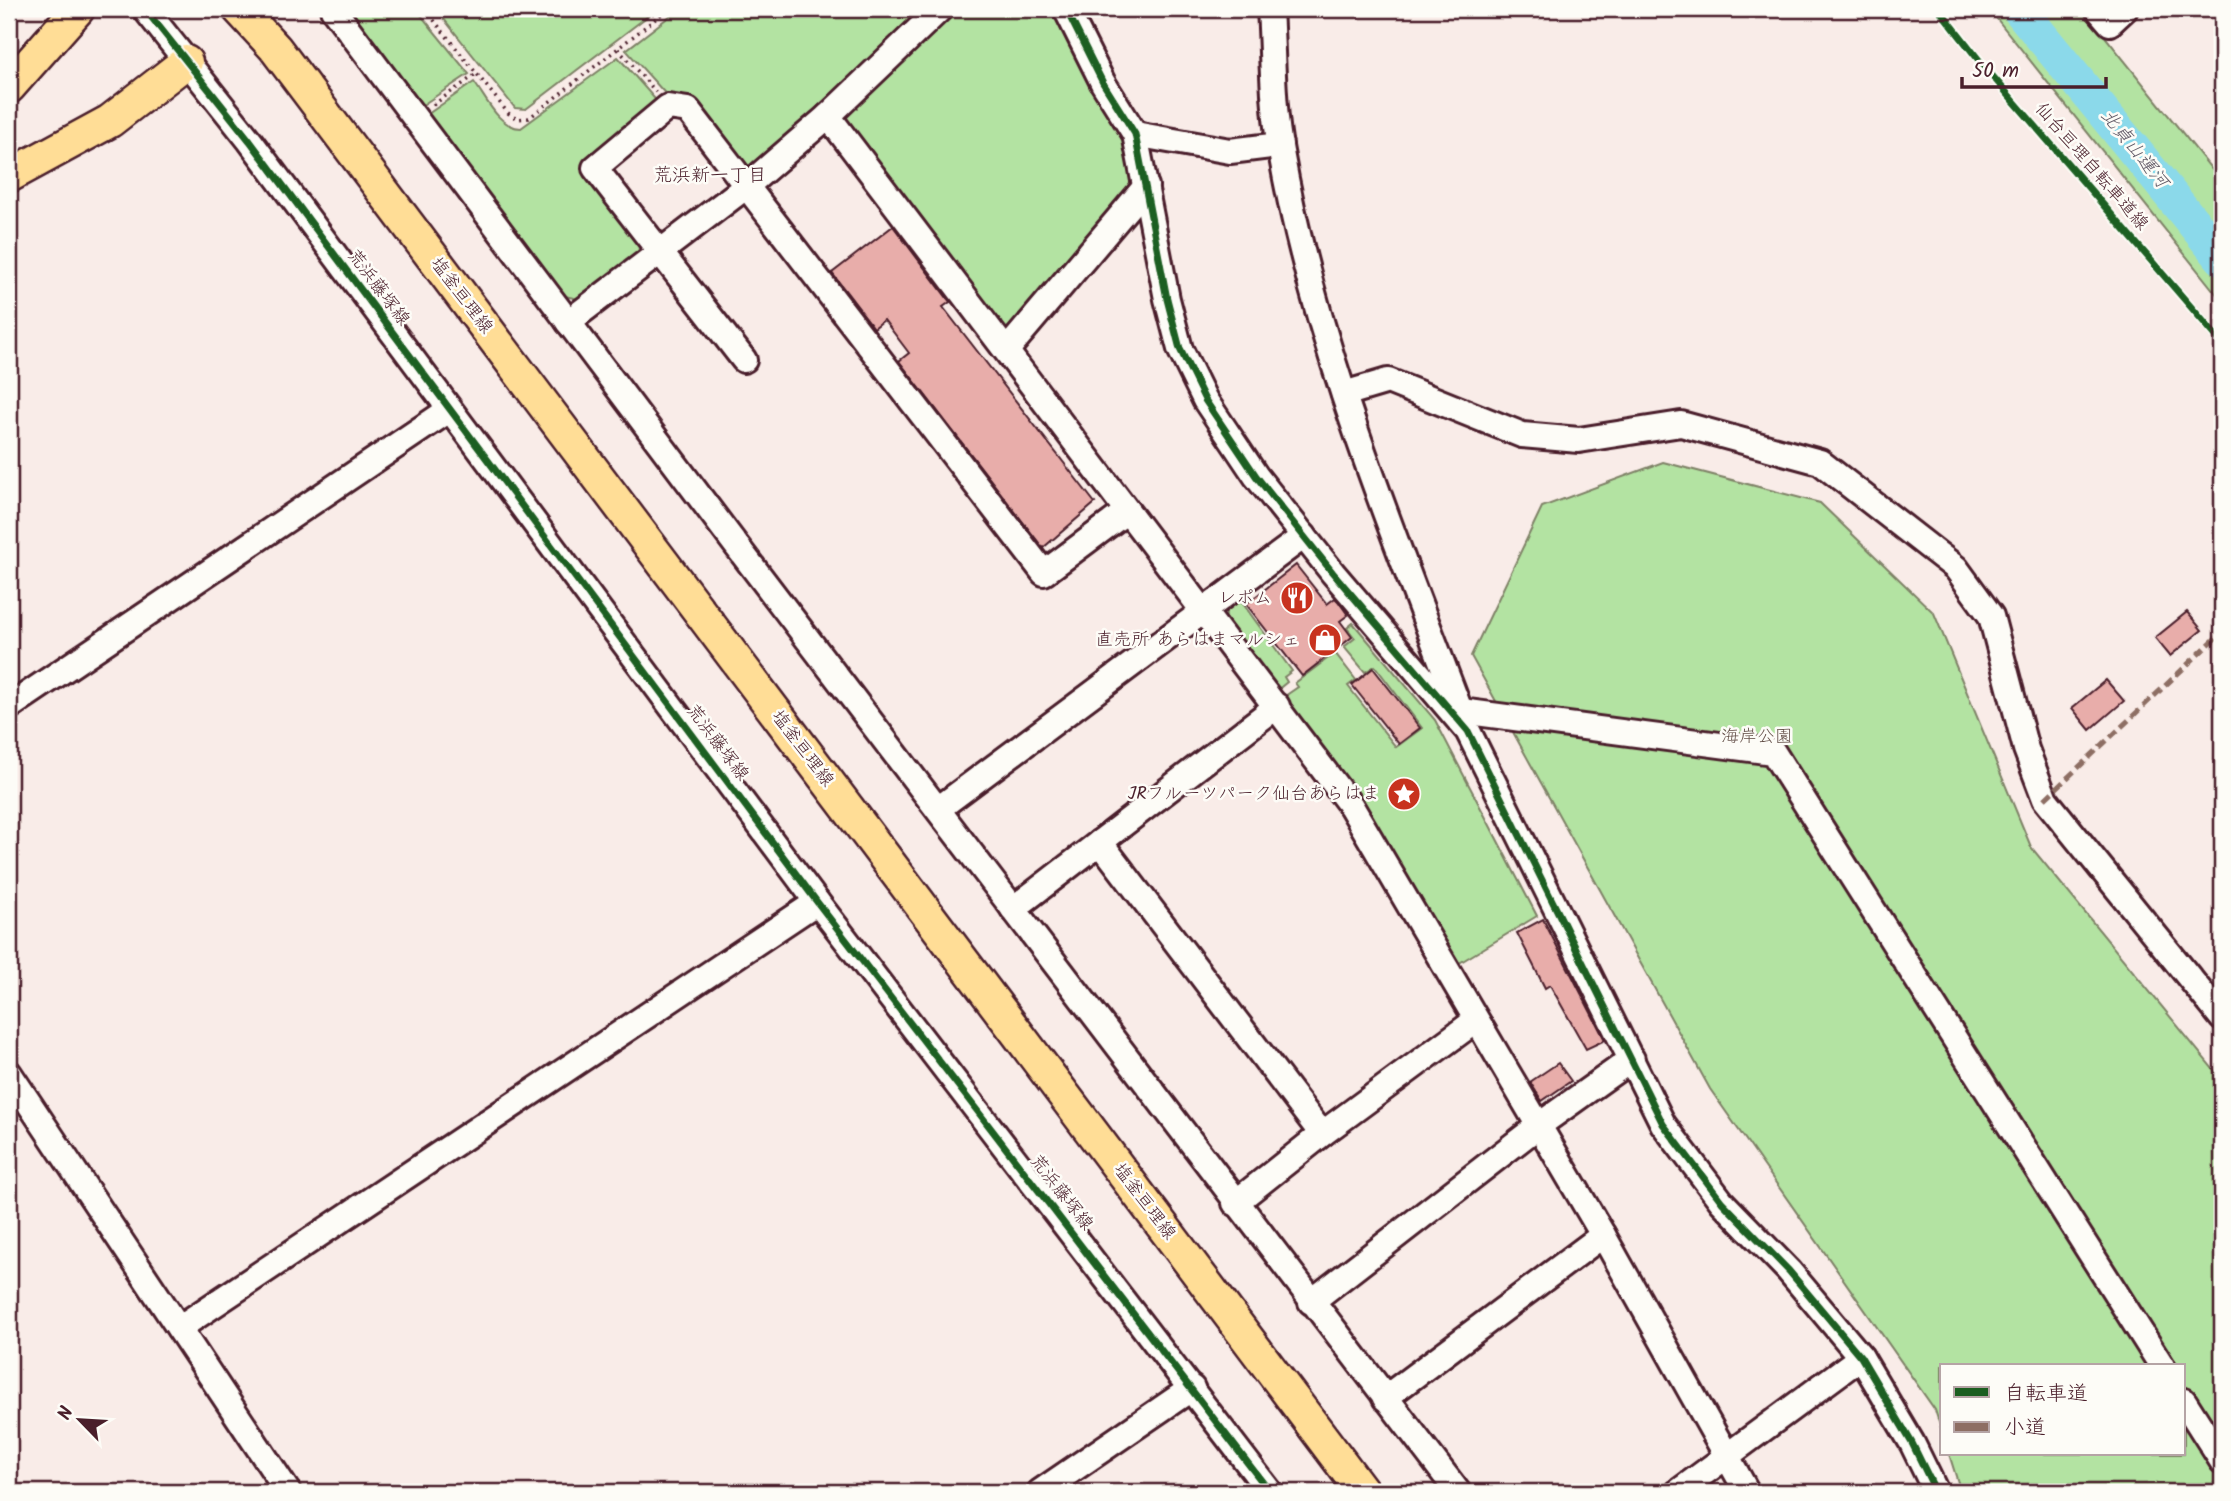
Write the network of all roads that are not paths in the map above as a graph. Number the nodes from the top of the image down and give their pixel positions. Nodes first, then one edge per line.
1 (78, 9) edge
2 (145, 9) edge
3 (239, 9) edge
4 (333, 9) edge
5 (940, 9) edge
6 (1066, 9) edge
7 (1270, 9) edge
8 (2098, 9) edge
9 (2125, 9) edge
10 (186, 62) junction
11 (9, 87) edge
12 (828, 116) junction
13 (1135, 134) junction
14 (1280, 145) junction
15 (9, 176) edge
16 (748, 185) junction
17 (1146, 186) junction
18 (659, 251) junction
19 (568, 322) junction
20 (1007, 350) junction
21 (744, 360) dead end
22 (1344, 394) junction
23 (449, 410) junction
24 (1127, 511) junction
25 (1304, 536) junction
26 (1203, 610) junction
27 (1277, 706) junction
28 (9, 707) edge
29 (1464, 721) junction
30 (938, 809) junction
31 (1100, 842) junction
32 (817, 902) junction
33 (1013, 909) junction
34 (2222, 1018) edge
35 (1475, 1021) junction
36 (1632, 1059) junction
37 (9, 1073) edge
38 (1538, 1126) junction
39 (1322, 1133) junction
40 (1235, 1203) junction
41 (1603, 1235) junction
42 (1311, 1302) junction
43 (179, 1328) junction
44 (1861, 1357) junction
45 (2161, 1364) edge
46 (1192, 1388) junction
47 (1385, 1398) junction
48 (2186, 1404) edge
49 (1728, 1454) junction
50 (2222, 1461) edge
51 (288, 1492) edge
52 (1040, 1492) edge
53 (1270, 1492) edge
54 (1363, 1492) edge
55 (1458, 1492) edge
56 (1678, 1492) edge
57 (1747, 1492) edge
58 (1936, 1492) edge

1 - 11 main road
2 - 10 street, 荒浜藤塚線
3 - 54 main road, 塩釜亘理線
4 - 19 street
5 - 12 street
6 - 13 street
7 - 14 street
8 - 9 street
10 - 15 main road
10 - 23 street, 荒浜藤塚線
12 - 16 street
12 - 20 street
13 - 14 street
13 - 17 street
14 - 22 street
16 - 18 street
16 - 18 street
16 - 24 street
17 - 20 street
17 - 25 street
18 - 19 street
18 - 21 street
19 - 30 street
20 - 24 street
22 - 29 street
22 - 34 street
23 - 28 street
23 - 32 street, 荒浜藤塚線
24 - 26 street
25 - 26 street
25 - 29 street
26 - 27 street
26 - 30 street
27 - 31 street
27 - 35 street
29 - 36 street
29 - 45 street
30 - 33 street
31 - 33 street
31 - 39 street
32 - 43 street
32 - 46 street, 荒浜藤塚線
33 - 40 street
35 - 38 street
35 - 39 street
36 - 38 street
36 - 44 street
37 - 43 street
38 - 41 street
38 - 42 street
39 - 40 street
40 - 42 street
41 - 47 street
41 - 49 street
42 - 47 street
43 - 51 street
44 - 49 street
44 - 58 street
46 - 52 street
46 - 53 street, 荒浜藤塚線
47 - 55 street
48 - 50 street
49 - 56 street
49 - 57 street

